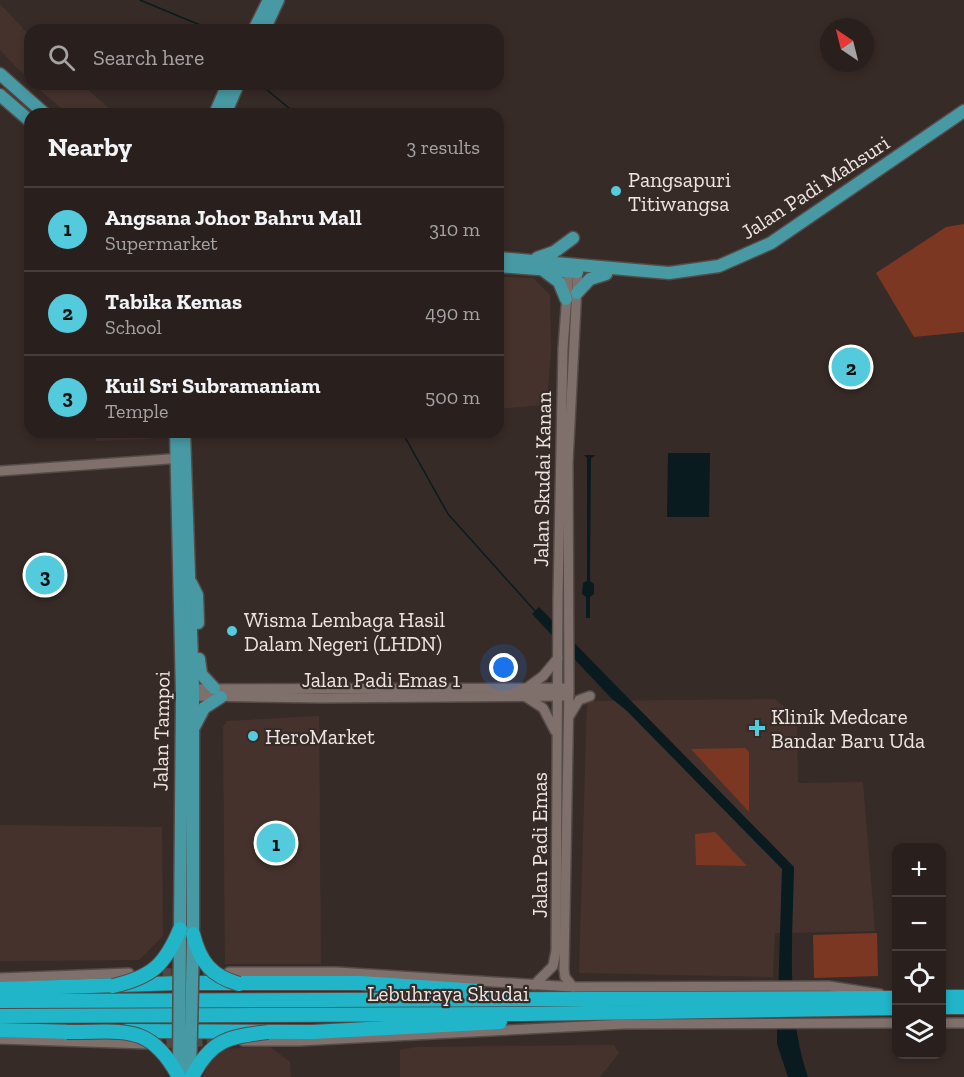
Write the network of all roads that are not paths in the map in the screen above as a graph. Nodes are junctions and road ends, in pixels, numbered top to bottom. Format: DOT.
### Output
graph roads {
  1 [pos="269,0"];
  2 [pos="278,0"];
  3 [pos="257,24"];
  4 [pos="267,24"];
  5 [pos="0,74"];
  6 [pos="229,90"];
  7 [pos="231,90"];
  8 [pos="22,94"];
  9 [pos="0,95"];
  10 [pos="12,107"];
  11 [pos="29,108"];
  12 [pos="38,108"];
  13 [pos="219,108"];
  14 [pos="226,108"];
  15 [pos="964,111"];
  16 [pos="24,112"];
  17 [pos="24,116"];
  18 [pos="964,120"];
  19 [pos="573,238"];
  20 [pos="504,258"];
  21 [pos="530,259"];
  22 [pos="504,267"];
  23 [pos="573,267"];
  24 [pos="543,270"];
  25 [pos="606,274"];
  26 [pos="571,296"];
  27 [pos="177,438"];
  28 [pos="183,438"];
  29 [pos="180,459"];
  30 [pos="0,471"];
  31 [pos="188,579"];
  32 [pos="560,652"];
  33 [pos="187,692"];
  34 [pos="564,692"];
  35 [pos="218,693"];
  36 [pos="525,693"];
  37 [pos="590,696"];
  38 [pos="568,720"];
  39 [pos="192,734"];
  40 [pos="558,739"];
  41 [pos="187,929"];
  42 [pos="230,972"];
  43 [pos="129,973"];
  44 [pos="0,978"];
  45 [pos="186,983"];
  46 [pos="239,984"];
  47 [pos="534,985"];
  48 [pos="113,986"];
  49 [pos="573,987"];
  50 [pos="0,988"];
  51 [pos="946,997"];
  52 [pos="964,997"];
  53 [pos="805,998"];
  54 [pos="539,999"];
  55 [pos="0,1000"];
  56 [pos="892,1000"];
  57 [pos="892,1001"];
  58 [pos="759,1005"];
  59 [pos="946,1007"];
  60 [pos="964,1007"];
  61 [pos="524,1014"];
  62 [pos="0,1016"];
  63 [pos="892,1023"];
  64 [pos="946,1023"];
  65 [pos="964,1023"];
  66 [pos="0,1030"];
  67 [pos="185,1030"];
  68 [pos="66,1032"];
  69 [pos="268,1032"];
  70 [pos="0,1040"];
  71 [pos="243,1041"];
  72 [pos="147,1044"];
  73 [pos="179,1077"];
  74 [pos="191,1077"];
  1 -- 3 [label="main road"];
  2 -- 4 [label="main road"];
  5 -- 8 [label="main road"];
  6 -- 13 [label="main road"];
  7 -- 14 [label="main road"];
  8 -- 11 [label="main road"];
  8 -- 12 [label="main road"];
  9 -- 10 [label="main road"];
  10 -- 16 [label="main road"];
  10 -- 17 [label="main road"];
  15 -- 23 [label="main road, Jalan Padi Mahsuri"];
  18 -- 25 [label="main road, Jalan Padi Mahsuri"];
  19 -- 21 [label="main road"];
  20 -- 21 [label="main road, Jalan Padi Mahsuri"];
  21 -- 23 [label="main road, Jalan Padi Mahsuri"];
  22 -- 24 [label="main road, Jalan Padi Mahsuri"];
  23 -- 24 [label="main road, Jalan Padi Mahsuri"];
  23 -- 25 [label="main road, Jalan Padi Mahsuri"];
  23 -- 26 [label="street, Jalan Skudai Kanan"];
  24 -- 26 [label="main road"];
  25 -- 26 [label="main road"];
  26 -- 32 [label="street, Jalan Skudai Kanan"];
  26 -- 34 [label="street, Jalan Skudai Kanan"];
  27 -- 29 [label="main road, Jalan Tampoi"];
  28 -- 29 [label="main road, Jalan Tampoi"];
  29 -- 30 [label="street"];
  29 -- 31 [label="main road, Jalan Tampoi"];
  29 -- 33 [label="main road, Jalan Tampoi"];
  31 -- 33 [label="main road, Jalan Tampoi"];
  31 -- 35 [label="main road"];
  32 -- 34 [label="street, Jalan Skudai Kanan"];
  32 -- 36 [label="street"];
  33 -- 35 [label="street, Jalan Padi Emas 1"];
  33 -- 39 [label="main road, Jalan Tampoi"];
  33 -- 41 [label="main road, Jalan Tampoi"];
  34 -- 36 [label="street, Jalan Padi Emas 1"];
  34 -- 38 [label="street, Jalan Padi Emas"];
  34 -- 40 [label="street, Jalan Padi Emas"];
  35 -- 36 [label="street, Jalan Padi Emas 1"];
  35 -- 39 [label="main road"];
  36 -- 40 [label="street"];
  37 -- 38 [label="street"];
  38 -- 49 [label="street, Jalan Padi Emas"];
  39 -- 41 [label="main road, Jalan Tampoi"];
  40 -- 47 [label="street, Jalan Padi Emas"];
  41 -- 45 [label="main road, Jalan Tampoi, bridge"];
  41 -- 46 [label="highway, bridge"];
  41 -- 48 [label="highway, bridge"];
  42 -- 47 [label="street"];
  43 -- 44 [label="street"];
  45 -- 46 [label="highway, bridge"];
  45 -- 48 [label="highway, bridge"];
  45 -- 67 [label="main road, Jalan Tampoi, bridge"];
  46 -- 54 [label="highway"];
  47 -- 49 [label="street"];
  48 -- 50 [label="highway"];
  49 -- 58 [label="street"];
  51 -- 52 [label="highway"];
  53 -- 56 [label="street"];
  53 -- 57 [label="highway, Lebuhraya Skudai"];
  53 -- 58 [label="highway, Lebuhraya Skudai"];
  53 -- 58 [label="street"];
  54 -- 55 [label="highway, Lebuhraya Skudai"];
  54 -- 58 [label="highway, Lebuhraya Skudai"];
  58 -- 61 [label="highway, Lebuhraya Skudai"];
  58 -- 63 [label="street"];
  58 -- 71 [label="street"];
  59 -- 60 [label="highway"];
  61 -- 62 [label="highway, Lebuhraya Skudai"];
  61 -- 69 [label="highway"];
  64 -- 65 [label="street"];
  66 -- 68 [label="highway"];
  67 -- 68 [label="highway, bridge"];
  67 -- 69 [label="highway, bridge"];
  67 -- 73 [label="main road, bridge"];
  67 -- 74 [label="main road, bridge"];
  68 -- 73 [label="highway, bridge"];
  69 -- 74 [label="highway, bridge"];
  70 -- 72 [label="street"];
}
